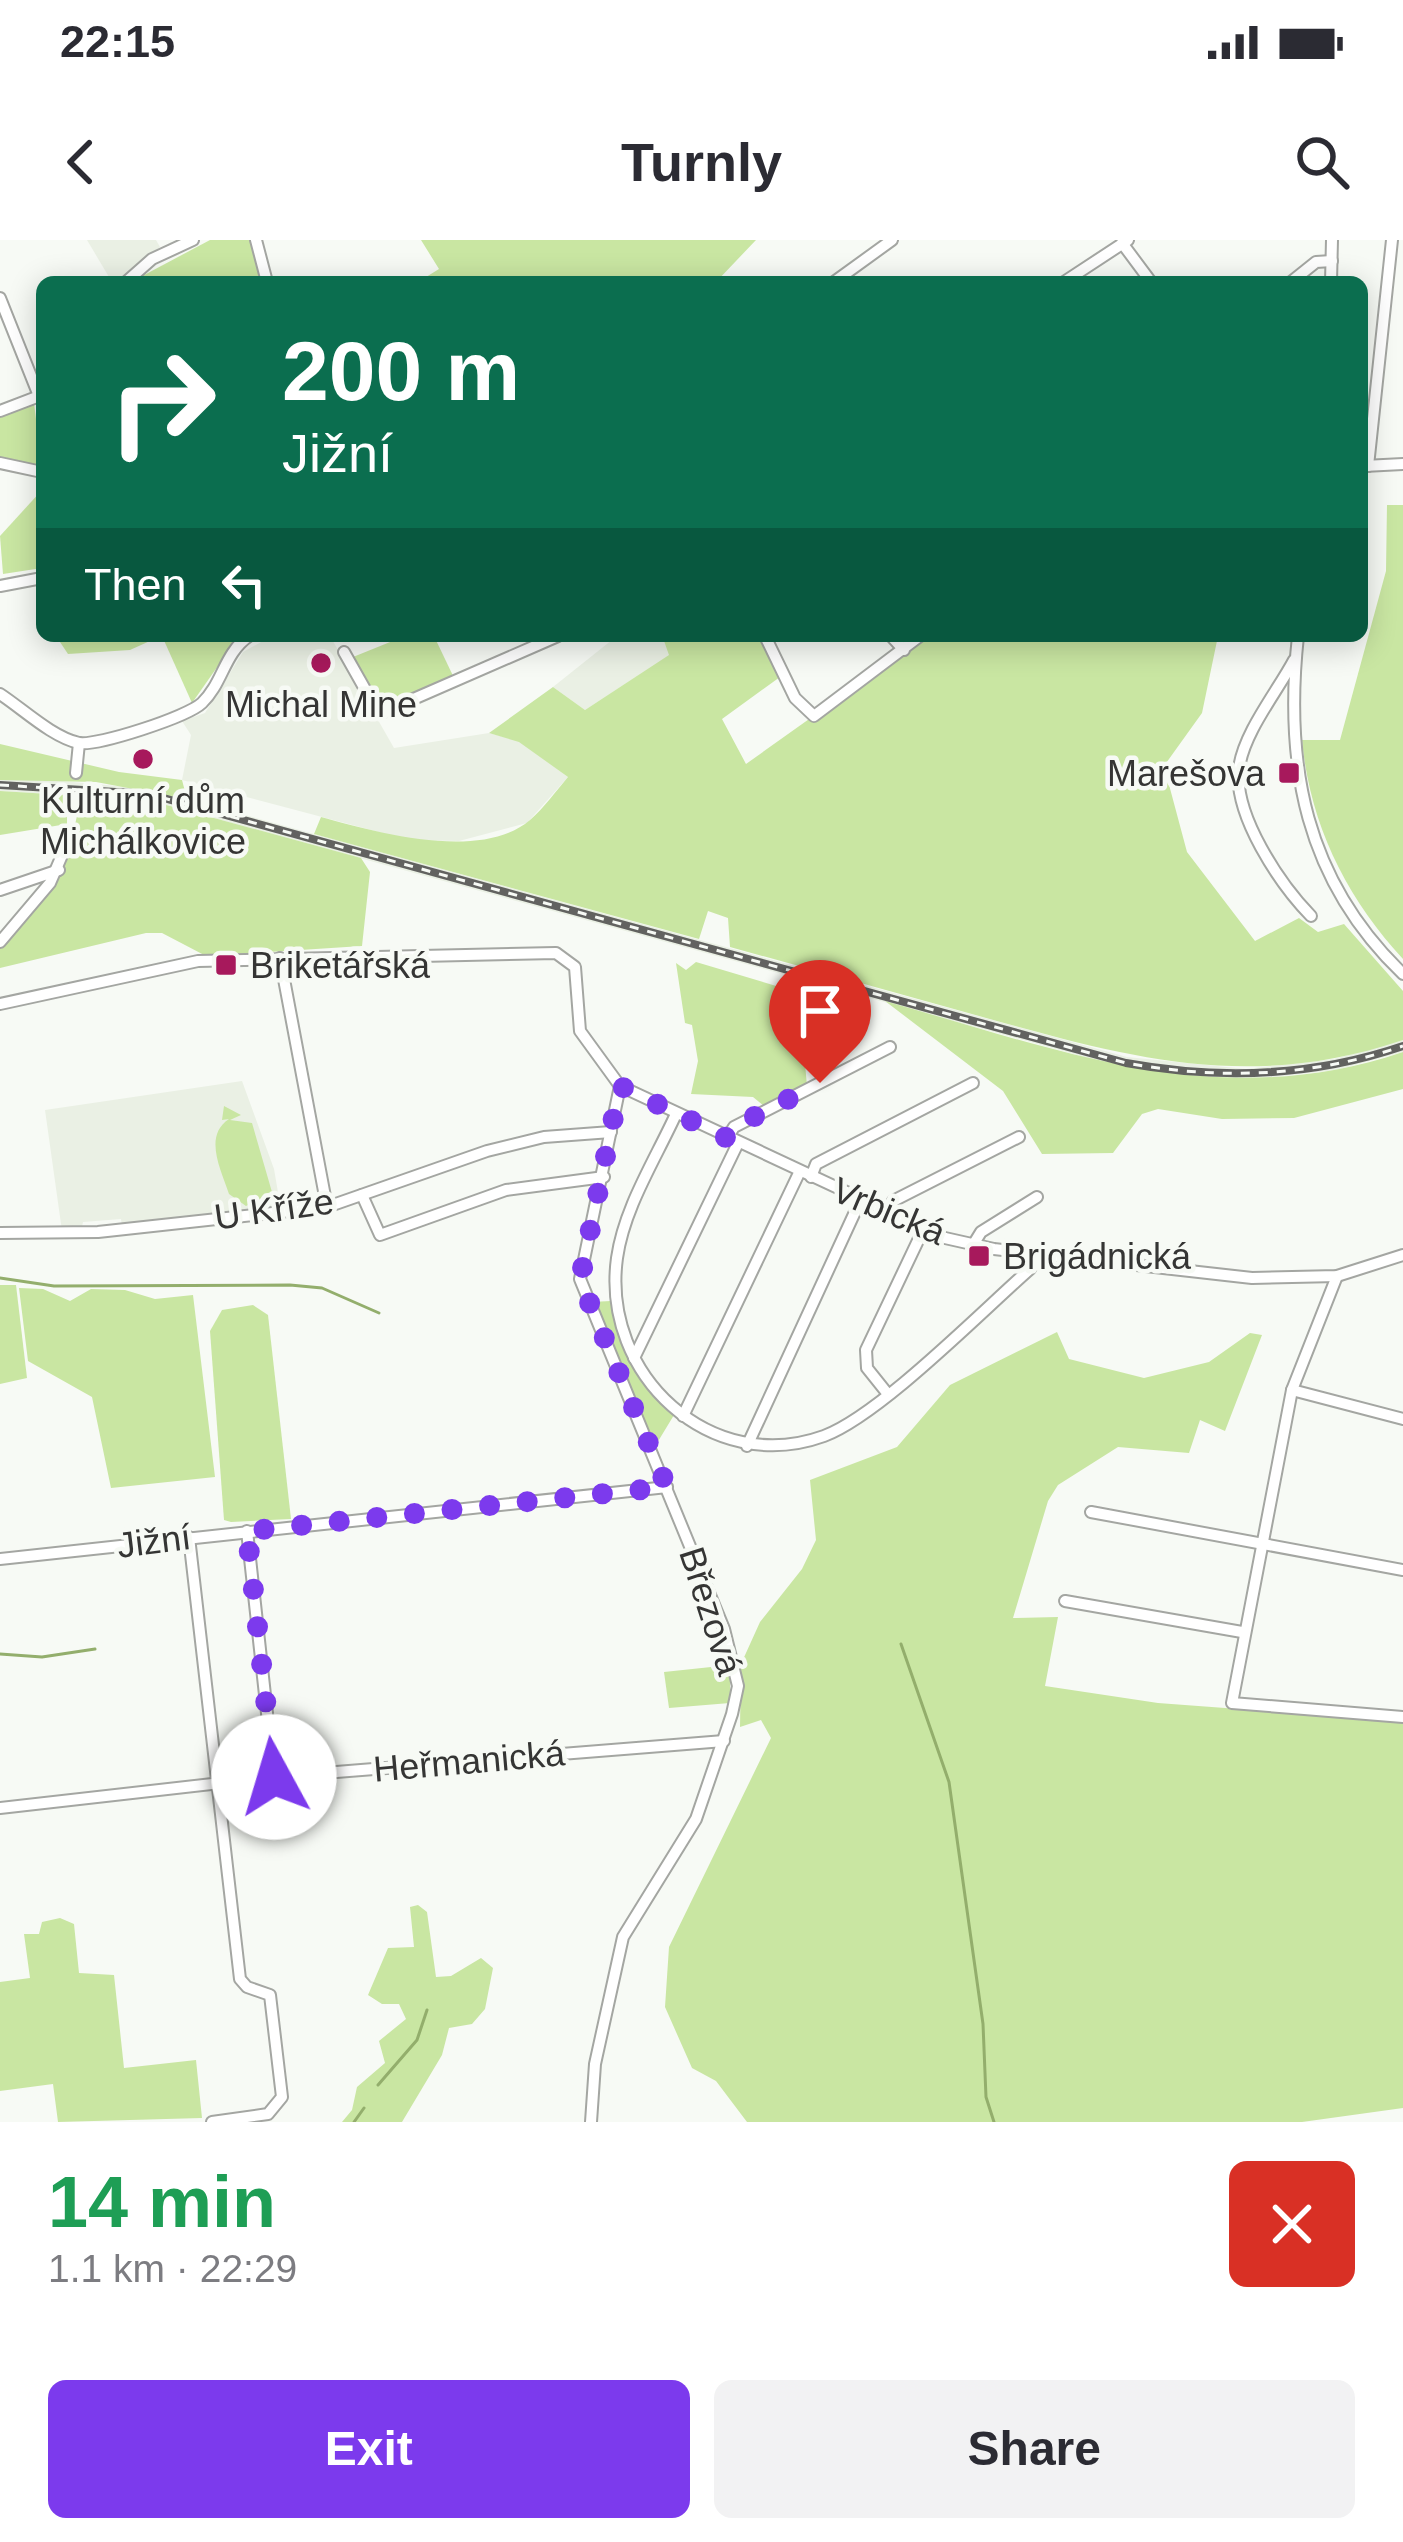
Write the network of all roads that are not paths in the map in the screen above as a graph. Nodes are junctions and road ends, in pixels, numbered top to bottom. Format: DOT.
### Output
graph roads {
  1 [pos="193,240"];
  2 [pos="256,240"];
  3 [pos="892,240"];
  4 [pos="1392,240"];
  5 [pos="1335,241"];
  6 [pos="1125,242"];
  7 [pos="1332,260"];
  8 [pos="1081,270"];
  9 [pos="133,276"];
  10 [pos="265,276"];
  11 [pos="842,276"];
  12 [pos="1072,276"];
  13 [pos="1086,276"];
  14 [pos="1147,276"];
  15 [pos="1298,276"];
  16 [pos="1331,276"];
  17 [pos="0,298"];
  18 [pos="36,383"];
  19 [pos="36,397"];
  20 [pos="0,411"];
  21 [pos="1368,441"];
  22 [pos="0,464"];
  23 [pos="1403,464"];
  24 [pos="1368,466"];
  25 [pos="36,471"];
  26 [pos="36,579"];
  27 [pos="0,586"];
  28 [pos="240,642"];
  29 [pos="544,642"];
  30 [pos="768,642"];
  31 [pos="897,642"];
  32 [pos="913,642"];
  33 [pos="1297,642"];
  34 [pos="904,650"];
  35 [pos="344,652"];
  36 [pos="1296,657"];
  37 [pos="0,694"];
  38 [pos="1269,706"];
  39 [pos="1293,710"];
  40 [pos="79,743"];
  41 [pos="76,773"];
  42 [pos="70,838"];
  43 [pos="59,870"];
  44 [pos="0,890"];
  45 [pos="1311,916"];
  46 [pos="0,942"];
  47 [pos="280,958"];
  48 [pos="1403,974"];
  49 [pos="0,1004"];
  50 [pos="890,1047"];
  51 [pos="973,1082"];
  52 [pos="620,1086"];
  53 [pos="676,1114"];
  54 [pos="610,1132"];
  55 [pos="1019,1137"];
  56 [pos="732,1140"];
  57 [pos="806,1174"];
  58 [pos="604,1177"];
  59 [pos="362,1195"];
  60 [pos="1037,1197"];
  61 [pos="861,1199"];
  62 [pos="326,1207"];
  63 [pos="887,1212"];
  64 [pos="924,1228"];
  65 [pos="0,1233"];
  66 [pos="973,1245"];
  67 [pos="1039,1255"];
  68 [pos="1403,1255"];
  69 [pos="1336,1276"];
  70 [pos="634,1358"];
  71 [pos="1292,1390"];
  72 [pos="886,1393"];
  73 [pos="682,1416"];
  74 [pos="1403,1419"];
  75 [pos="747,1446"];
  76 [pos="667,1487"];
  77 [pos="1090,1512"];
  78 [pos="247,1531"];
  79 [pos="189,1537"];
  80 [pos="1260,1545"];
  81 [pos="0,1559"];
  82 [pos="1403,1570"];
  83 [pos="1065,1601"];
  84 [pos="1242,1632"];
  85 [pos="1403,1718"];
  86 [pos="724,1741"];
  87 [pos="274,1777"];
  88 [pos="218,1784"];
  89 [pos="0,1808"];
  90 [pos="212,2122"];
  91 [pos="591,2122"];
  1 -- 9 [label="street"];
  2 -- 10 [label="street"];
  3 -- 11 [label="street"];
  4 -- 21 [label="street"];
  5 -- 7 [label="street"];
  6 -- 8 [label="street"];
  6 -- 14 [label="street"];
  7 -- 15 [label="street"];
  7 -- 16 [label="street"];
  8 -- 12 [label="street"];
  8 -- 13 [label="street"];
  17 -- 18 [label="street"];
  19 -- 20 [label="street"];
  22 -- 25 [label="street"];
  23 -- 24 [label="street"];
  26 -- 27 [label="street"];
  28 -- 40 [label="street"];
  29 -- 35 [label="street"];
  30 -- 34 [label="street"];
  31 -- 34 [label="street"];
  32 -- 34 [label="street"];
  33 -- 36 [label="street"];
  36 -- 38 [label="street"];
  36 -- 39 [label="street"];
  37 -- 40 [label="street"];
  38 -- 39 [label="street"];
  38 -- 45 [label="street"];
  39 -- 48 [label="street"];
  40 -- 41 [label="street"];
  42 -- 43 [label="street"];
  43 -- 44 [label="street"];
  43 -- 46 [label="street"];
  47 -- 49 [label="street"];
  47 -- 52 [label="street, Vrbická"];
  47 -- 62 [label="street"];
  50 -- 56 [label="street"];
  51 -- 57 [label="street"];
  52 -- 53 [label="street, Vrbická"];
  52 -- 54 [label="street, Březová"];
  53 -- 56 [label="street, Vrbická"];
  53 -- 70 [label="street"];
  54 -- 58 [label="street, Březová"];
  54 -- 59 [label="street, U Kříže"];
  55 -- 63 [label="street"];
  56 -- 57 [label="street, Vrbická"];
  56 -- 70 [label="street"];
  57 -- 61 [label="street, Vrbická"];
  57 -- 73 [label="street"];
  58 -- 59 [label="street"];
  58 -- 76 [label="street, Březová"];
  59 -- 62 [label="street, U Kříže"];
  60 -- 66 [label="street"];
  61 -- 63 [label="street, Vrbická"];
  61 -- 75 [label="street"];
  62 -- 65 [label="street, U Kříže"];
  63 -- 64 [label="street, Vrbická"];
  64 -- 66 [label="street, Vrbická"];
  64 -- 72 [label="street"];
  66 -- 67 [label="street, Vrbická"];
  67 -- 69 [label="street, Vrbická"];
  67 -- 72 [label="street"];
  68 -- 69 [label="street, Vrbická"];
  69 -- 71 [label="street"];
  70 -- 73 [label="street"];
  71 -- 74 [label="street"];
  71 -- 80 [label="street"];
  72 -- 75 [label="street"];
  73 -- 75 [label="street"];
  76 -- 78 [label="street, Jižní"];
  76 -- 86 [label="street, Březová"];
  77 -- 80 [label="street"];
  78 -- 79 [label="street, Jižní"];
  78 -- 87 [label="street"];
  79 -- 81 [label="street, Jižní"];
  79 -- 88 [label="street"];
  80 -- 82 [label="street"];
  80 -- 84 [label="street"];
  83 -- 84 [label="street"];
  84 -- 85 [label="street"];
  86 -- 87 [label="street, Heřmanická"];
  86 -- 91 [label="street, Březová"];
  87 -- 88 [label="street, Heřmanická"];
  88 -- 89 [label="street, Heřmanická"];
  88 -- 90 [label="street"];
}
